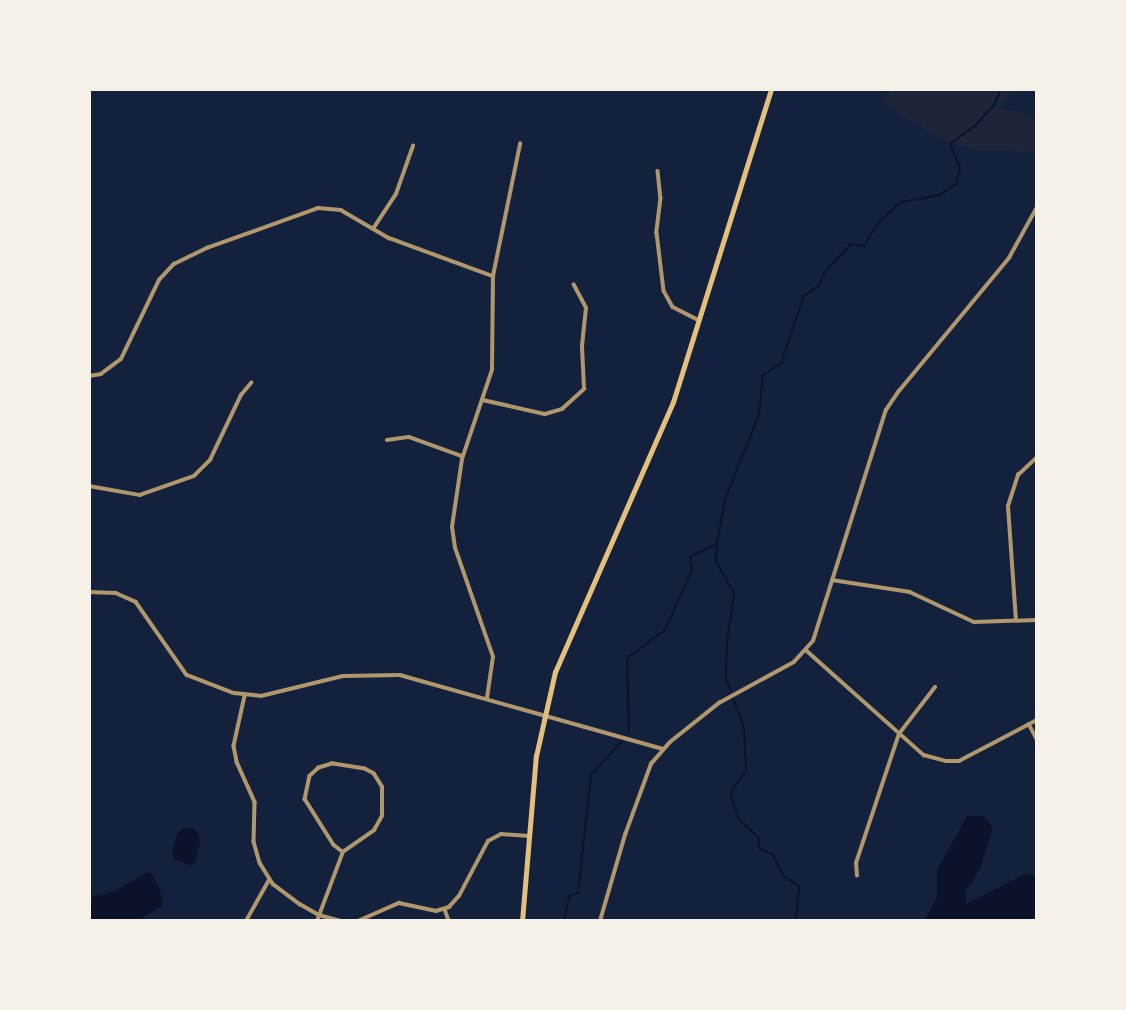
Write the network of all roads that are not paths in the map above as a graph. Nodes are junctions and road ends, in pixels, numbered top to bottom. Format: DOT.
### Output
graph roads {
  1 [pos="771,89"];
  2 [pos="520,144"];
  3 [pos="413,146"];
  4 [pos="658,171"];
  5 [pos="1037,207"];
  6 [pos="373,229"];
  7 [pos="493,276"];
  8 [pos="574,285"];
  9 [pos="700,321"];
  10 [pos="89,376"];
  11 [pos="251,383"];
  12 [pos="482,400"];
  13 [pos="387,440"];
  14 [pos="463,456"];
  15 [pos="1037,457"];
  16 [pos="89,486"];
  17 [pos="832,580"];
  18 [pos="89,592"];
  19 [pos="1037,620"];
  20 [pos="1016,621"];
  21 [pos="806,650"];
  22 [pos="935,687"];
  23 [pos="245,695"];
  24 [pos="488,698"];
  25 [pos="543,713"];
  26 [pos="1037,720"];
  27 [pos="1029,724"];
  28 [pos="899,734"];
  29 [pos="1037,739"];
  30 [pos="663,748"];
  31 [pos="528,836"];
  32 [pos="343,852"];
  33 [pos="857,877"];
  34 [pos="269,880"];
  35 [pos="445,909"];
  36 [pos="318,918"];
  37 [pos="247,921"];
  38 [pos="342,921"];
  39 [pos="358,921"];
  40 [pos="449,921"];
  41 [pos="522,921"];
  42 [pos="600,921"];
  1 -- 9 [label="main road"];
  2 -- 7 [label="street"];
  3 -- 6 [label="street"];
  4 -- 9 [label="street"];
  5 -- 17 [label="street"];
  6 -- 7 [label="street"];
  6 -- 10 [label="street"];
  7 -- 12 [label="street"];
  8 -- 12 [label="street"];
  9 -- 25 [label="main road"];
  11 -- 16 [label="street"];
  12 -- 14 [label="street"];
  13 -- 14 [label="street"];
  14 -- 24 [label="street"];
  15 -- 20 [label="street"];
  17 -- 20 [label="street"];
  17 -- 21 [label="street"];
  18 -- 23 [label="street"];
  19 -- 20 [label="street"];
  21 -- 28 [label="street"];
  21 -- 30 [label="street"];
  22 -- 28 [label="street"];
  23 -- 24 [label="street"];
  23 -- 34 [label="street"];
  24 -- 25 [label="street"];
  25 -- 30 [label="street"];
  25 -- 31 [label="main road"];
  26 -- 27 [label="street"];
  27 -- 28 [label="street"];
  27 -- 29 [label="street"];
  28 -- 33 [label="street"];
  30 -- 42 [label="street"];
  31 -- 35 [label="street"];
  31 -- 41 [label="main road"];
  32 -- 32 [label="street"];
  32 -- 36 [label="street"];
  34 -- 36 [label="street"];
  34 -- 37 [label="street"];
  35 -- 39 [label="street"];
  35 -- 40 [label="street"];
  36 -- 38 [label="street"];
}
